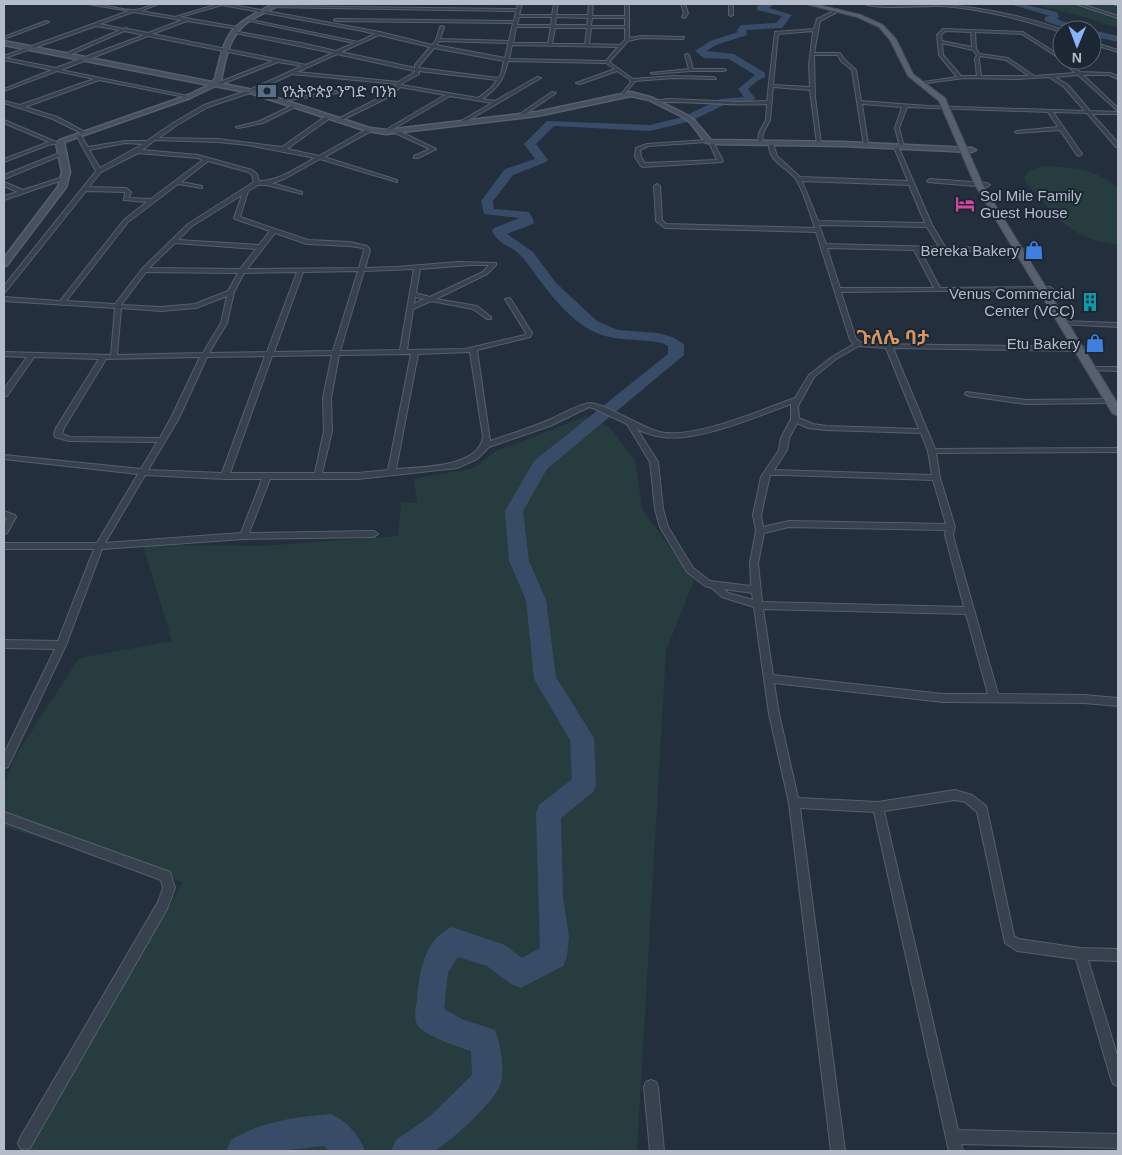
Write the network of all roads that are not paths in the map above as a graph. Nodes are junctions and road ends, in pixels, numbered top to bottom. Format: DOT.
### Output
graph roads {
  1 [pos="90,4"];
  2 [pos="156,4"];
  3 [pos="222,4"];
  4 [pos="277,4"];
  5 [pos="410,4"];
  6 [pos="520,4"];
  7 [pos="556,4"];
  8 [pos="591,4"];
  9 [pos="627,4"];
  10 [pos="683,4"];
  11 [pos="731,4"];
  12 [pos="809,4"];
  13 [pos="867,4"];
  14 [pos="1078,4"];
  15 [pos="235,5"];
  16 [pos="818,5"];
  17 [pos="316,8"];
  18 [pos="267,9"];
  19 [pos="370,9"];
  20 [pos="408,9"];
  21 [pos="519,10"];
  22 [pos="837,10"];
  23 [pos="136,11"];
  24 [pos="731,15"];
  25 [pos="518,16"];
  26 [pos="555,16"];
  27 [pos="1118,16"];
  28 [pos="590,17"];
  29 [pos="627,17"];
  30 [pos="684,17"];
  31 [pos="175,18"];
  32 [pos="307,19"];
  33 [pos="186,20"];
  34 [pos="247,20"];
  35 [pos="316,20"];
  36 [pos="364,20"];
  37 [pos="373,20"];
  38 [pos="47,22"];
  39 [pos="94,24"];
  40 [pos="516,24"];
  41 [pos="406,26"];
  42 [pos="553,26"];
  43 [pos="590,26"];
  44 [pos="442,27"];
  45 [pos="628,27"];
  46 [pos="1052,27"];
  47 [pos="126,29"];
  48 [pos="235,30"];
  49 [pos="363,30"];
  50 [pos="813,30"];
  51 [pos="973,32"];
  52 [pos="150,33"];
  53 [pos="380,34"];
  54 [pos="4,38"];
  55 [pos="402,38"];
  56 [pos="684,38"];
  57 [pos="438,40"];
  58 [pos="628,40"];
  59 [pos="941,42"];
  60 [pos="4,43"];
  61 [pos="359,43"];
  62 [pos="510,43"];
  63 [pos="550,45"];
  64 [pos="587,45"];
  65 [pos="432,46"];
  66 [pos="621,46"];
  67 [pos="1102,46"];
  68 [pos="28,48"];
  69 [pos="225,48"];
  70 [pos="974,49"];
  71 [pos="1118,51"];
  72 [pos="1052,52"];
  73 [pos="336,53"];
  74 [pos="813,54"];
  75 [pos="66,55"];
  76 [pos="687,55"];
  77 [pos="979,55"];
  78 [pos="4,58"];
  79 [pos="86,58"];
  80 [pos="278,60"];
  81 [pos="506,60"];
  82 [pos="607,62"];
  83 [pos="307,66"];
  84 [pos="56,70"];
  85 [pos="418,70"];
  86 [pos="616,70"];
  87 [pos="691,70"];
  88 [pos="724,70"];
  89 [pos="1074,70"];
  90 [pos="292,73"];
  91 [pos="1076,73"];
  92 [pos="1049,75"];
  93 [pos="979,76"];
  94 [pos="1032,76"];
  95 [pos="960,77"];
  96 [pos="100,78"];
  97 [pos="539,78"];
  98 [pos="714,78"];
  99 [pos="1118,78"];
  100 [pos="500,79"];
  101 [pos="632,79"];
  102 [pos="578,83"];
  103 [pos="922,83"];
  104 [pos="217,84"];
  105 [pos="399,84"];
  106 [pos="773,86"];
  107 [pos="812,89"];
  108 [pos="4,90"];
  109 [pos="251,91"];
  110 [pos="336,92"];
  111 [pos="554,93"];
  112 [pos="450,94"];
  113 [pos="623,95"];
  114 [pos="188,97"];
  115 [pos="281,100"];
  116 [pos="479,100"];
  117 [pos="655,101"];
  118 [pos="4,102"];
  119 [pos="494,102"];
  120 [pos="770,102"];
  121 [pos="859,102"];
  122 [pos="905,105"];
  123 [pos="295,106"];
  124 [pos="20,107"];
  125 [pos="950,107"];
  126 [pos="1050,111"];
  127 [pos="1118,112"];
  128 [pos="1089,113"];
  129 [pos="519,116"];
  130 [pos="328,117"];
  131 [pos="4,121"];
  132 [pos="338,121"];
  133 [pos="458,124"];
  134 [pos="238,127"];
  135 [pos="1062,128"];
  136 [pos="369,130"];
  137 [pos="386,132"];
  138 [pos="397,132"];
  139 [pos="1017,132"];
  140 [pos="80,134"];
  141 [pos="155,138"];
  142 [pos="709,141"];
  143 [pos="58,143"];
  144 [pos="149,143"];
  145 [pos="760,143"];
  146 [pos="771,143"];
  147 [pos="819,144"];
  148 [pos="866,146"];
  149 [pos="1118,146"];
  150 [pos="899,147"];
  151 [pos="86,149"];
  152 [pos="283,149"];
  153 [pos="968,150"];
  154 [pos="137,151"];
  155 [pos="64,153"];
  156 [pos="1079,154"];
  157 [pos="323,156"];
  158 [pos="416,157"];
  159 [pos="208,159"];
  160 [pos="4,161"];
  161 [pos="99,172"];
  162 [pos="4,177"];
  163 [pos="65,178"];
  164 [pos="799,179"];
  165 [pos="395,181"];
  166 [pos="930,181"];
  167 [pos="176,182"];
  168 [pos="257,183"];
  169 [pos="267,183"];
  170 [pos="911,183"];
  171 [pos="4,184"];
  172 [pos="983,185"];
  173 [pos="657,186"];
  174 [pos="200,187"];
  175 [pos="85,189"];
  176 [pos="21,191"];
  177 [pos="246,191"];
  178 [pos="300,193"];
  179 [pos="4,198"];
  180 [pos="153,201"];
  181 [pos="929,225"];
  182 [pos="816,226"];
  183 [pos="273,231"];
  184 [pos="172,241"];
  185 [pos="824,246"];
  186 [pos="258,247"];
  187 [pos="917,248"];
  188 [pos="943,248"];
  189 [pos="1022,250"];
  190 [pos="5,260"];
  191 [pos="417,267"];
  192 [pos="360,269"];
  193 [pos="144,270"];
  194 [pos="300,271"];
  195 [pos="241,272"];
  196 [pos="937,288"];
  197 [pos="1046,289"];
  198 [pos="4,290"];
  199 [pos="838,290"];
  200 [pos="230,292"];
  201 [pos="413,294"];
  202 [pos="4,299"];
  203 [pos="430,299"];
  204 [pos="508,299"];
  205 [pos="63,301"];
  206 [pos="118,304"];
  207 [pos="411,308"];
  208 [pos="489,318"];
  209 [pos="1067,323"];
  210 [pos="1118,324"];
  211 [pos="858,344"];
  212 [pos="889,347"];
  213 [pos="473,349"];
  214 [pos="1084,349"];
  215 [pos="403,352"];
  216 [pos="415,353"];
  217 [pos="4,354"];
  218 [pos="270,354"];
  219 [pos="336,354"];
  220 [pos="32,355"];
  221 [pos="204,355"];
  222 [pos="114,356"];
  223 [pos="104,357"];
  224 [pos="1097,370"];
  225 [pos="1118,370"];
  226 [pos="4,394"];
  227 [pos="969,394"];
  228 [pos="799,398"];
  229 [pos="1115,399"];
  230 [pos="1118,413"];
  231 [pos="796,419"];
  232 [pos="629,422"];
  233 [pos="923,430"];
  234 [pos="162,440"];
  235 [pos="486,445"];
  236 [pos="1118,450"];
  237 [pos="932,451"];
  238 [pos="4,457"];
  239 [pos="144,472"];
  240 [pos="391,473"];
  241 [pos="769,473"];
  242 [pos="225,476"];
  243 [pos="267,476"];
  244 [pos="318,476"];
  245 [pos="936,478"];
  246 [pos="4,514"];
  247 [pos="951,527"];
  248 [pos="4,531"];
  249 [pos="760,532"];
  250 [pos="374,534"];
  251 [pos="244,536"];
  252 [pos="4,546"];
  253 [pos="99,546"];
  254 [pos="716,587"];
  255 [pos="757,590"];
  256 [pos="759,605"];
  257 [pos="969,611"];
  258 [pos="4,644"];
  259 [pos="61,645"];
  260 [pos="768,678"];
  261 [pos="994,697"];
  262 [pos="1118,702"];
  263 [pos="4,764"];
  264 [pos="794,803"];
  265 [pos="878,807"];
  266 [pos="4,817"];
  267 [pos="1080,954"];
  268 [pos="1118,955"];
  269 [pos="1118,1079"];
  270 [pos="651,1087"];
  271 [pos="953,1137"];
  272 [pos="1118,1141"];
  273 [pos="25,1142"];
  274 [pos="657,1151"];
  275 [pos="838,1151"];
  276 [pos="956,1151"];
  1 -- 23 [label="street"];
  2 -- 23 [label="street"];
  3 -- 15 [label="street"];
  3 -- 31 [label="street"];
  4 -- 18 [label="street"];
  5 -- 20 [label="street"];
  6 -- 21 [label="street"];
  7 -- 26 [label="street"];
  8 -- 28 [label="street"];
  9 -- 29 [label="street"];
  10 -- 30 [label="street"];
  11 -- 24 [label="street"];
  12 -- 16 [label="main road"];
  13 -- 46 [label="street"];
  14 -- 27 [label="street"];
  15 -- 18 [label="street"];
  16 -- 22 [label="main road"];
  17 -- 18 [label="street"];
  17 -- 19 [label="street"];
  17 -- 32 [label="street"];
  18 -- 32 [label="street"];
  18 -- 34 [label="street"];
  19 -- 20 [label="street"];
  19 -- 36 [label="street"];
  20 -- 21 [label="street"];
  21 -- 25 [label="street"];
  22 -- 50 [label="street"];
  22 -- 103 [label="main road"];
  23 -- 31 [label="street"];
  23 -- 39 [label="street"];
  25 -- 26 [label="street"];
  25 -- 40 [label="street"];
  26 -- 28 [label="street"];
  26 -- 42 [label="street"];
  28 -- 29 [label="street"];
  28 -- 43 [label="street"];
  29 -- 45 [label="street"];
  31 -- 33 [label="street"];
  32 -- 35 [label="street"];
  33 -- 48 [label="street"];
  33 -- 52 [label="street"];
  34 -- 48 [label="street"];
  34 -- 61 [label="street"];
  35 -- 36 [label="street"];
  35 -- 49 [label="street"];
  36 -- 37 [label="street"];
  37 -- 41 [label="street"];
  37 -- 49 [label="street"];
  38 -- 54 [label="street"];
  39 -- 47 [label="street"];
  39 -- 68 [label="street"];
  40 -- 41 [label="street"];
  40 -- 42 [label="street"];
  40 -- 62 [label="street"];
  41 -- 55 [label="street"];
  42 -- 43 [label="street"];
  42 -- 63 [label="street"];
  43 -- 45 [label="street"];
  43 -- 64 [label="street"];
  44 -- 57 [label="street"];
  45 -- 58 [label="street"];
  47 -- 52 [label="street"];
  47 -- 75 [label="street"];
  48 -- 69 [label="street"];
  48 -- 73 [label="street"];
  49 -- 53 [label="street"];
  50 -- 74 [label="street"];
  50 -- 106 [label="street"];
  51 -- 59 [label="street"];
  51 -- 70 [label="street"];
  51 -- 72 [label="street"];
  52 -- 69 [label="street"];
  52 -- 79 [label="street"];
  53 -- 55 [label="street"];
  53 -- 61 [label="street"];
  55 -- 65 [label="street"];
  56 -- 58 [label="street"];
  57 -- 62 [label="street"];
  57 -- 65 [label="street"];
  58 -- 66 [label="street"];
  59 -- 70 [label="street"];
  59 -- 95 [label="street"];
  60 -- 68 [label="street"];
  61 -- 73 [label="street"];
  62 -- 63 [label="street"];
  62 -- 81 [label="street"];
  63 -- 64 [label="street"];
  64 -- 66 [label="street"];
  65 -- 81 [label="street"];
  65 -- 85 [label="street"];
  66 -- 82 [label="street"];
  67 -- 71 [label="street"];
  68 -- 75 [label="street"];
  68 -- 78 [label="street"];
  69 -- 80 [label="street"];
  69 -- 104 [label="street"];
  70 -- 77 [label="street"];
  73 -- 83 [label="street"];
  73 -- 85 [label="street"];
  74 -- 107 [label="street"];
  74 -- 121 [label="street"];
  75 -- 79 [label="street"];
  76 -- 87 [label="street"];
  77 -- 93 [label="street"];
  77 -- 94 [label="street"];
  78 -- 84 [label="street"];
  79 -- 84 [label="street"];
  79 -- 104 [label="street"];
  80 -- 83 [label="street"];
  80 -- 104 [label="street"];
  81 -- 82 [label="street"];
  81 -- 100 [label="street"];
  82 -- 86 [label="street"];
  83 -- 90 [label="street"];
  84 -- 96 [label="street"];
  84 -- 108 [label="street"];
  85 -- 100 [label="street"];
  85 -- 105 [label="street"];
  86 -- 101 [label="street"];
  86 -- 102 [label="street"];
  87 -- 88 [label="street"];
  87 -- 101 [label="street"];
  89 -- 91 [label="street"];
  90 -- 105 [label="street"];
  90 -- 109 [label="street"];
  91 -- 92 [label="street"];
  91 -- 99 [label="street"];
  91 -- 127 [label="street"];
  92 -- 94 [label="street"];
  92 -- 128 [label="street"];
  93 -- 94 [label="street"];
  93 -- 95 [label="street"];
  95 -- 103 [label="street"];
  96 -- 114 [label="street"];
  96 -- 124 [label="street"];
  97 -- 119 [label="street"];
  98 -- 101 [label="street"];
  100 -- 116 [label="street"];
  101 -- 113 [label="street"];
  103 -- 125 [label="main road"];
  104 -- 109 [label="street"];
  104 -- 114 [label="street"];
  105 -- 112 [label="street"];
  105 -- 132 [label="street"];
  106 -- 107 [label="street"];
  106 -- 120 [label="street"];
  107 -- 147 [label="street"];
  109 -- 115 [label="street"];
  109 -- 141 [label="street"];
  110 -- 115 [label="street"];
  111 -- 129 [label="street"];
  112 -- 116 [label="street"];
  112 -- 137 [label="street"];
  113 -- 117 [label="street"];
  113 -- 129 [label="street"];
  114 -- 140 [label="street"];
  115 -- 123 [label="street"];
  116 -- 119 [label="street"];
  117 -- 120 [label="street"];
  117 -- 142 [label="street"];
  118 -- 124 [label="street"];
  119 -- 133 [label="street"];
  120 -- 145 [label="street"];
  121 -- 122 [label="street"];
  121 -- 148 [label="street"];
  122 -- 125 [label="street"];
  122 -- 150 [label="street"];
  123 -- 130 [label="street"];
  123 -- 134 [label="street"];
  124 -- 140 [label="street"];
  125 -- 126 [label="street"];
  125 -- 153 [label="main road"];
  126 -- 128 [label="street"];
  126 -- 135 [label="street"];
  127 -- 128 [label="street"];
  128 -- 149 [label="street"];
  129 -- 133 [label="street"];
  130 -- 132 [label="street"];
  130 -- 152 [label="street"];
  131 -- 143 [label="street"];
  132 -- 136 [label="street"];
  133 -- 138 [label="street"];
  135 -- 139 [label="street"];
  135 -- 156 [label="street"];
  136 -- 137 [label="street"];
  136 -- 157 [label="street"];
  137 -- 138 [label="street"];
  138 -- 158 [label="street"];
  140 -- 143 [label="street"];
  140 -- 151 [label="street"];
  141 -- 144 [label="street"];
  141 -- 152 [label="street"];
  142 -- 142 [label="street"];
  142 -- 145 [label="street"];
  143 -- 155 [label="street"];
  143 -- 160 [label="street"];
  144 -- 151 [label="street"];
  144 -- 154 [label="street"];
  145 -- 146 [label="street"];
  146 -- 147 [label="street"];
  146 -- 164 [label="street"];
  147 -- 148 [label="street"];
  148 -- 150 [label="street"];
  150 -- 153 [label="street"];
  150 -- 170 [label="street"];
  151 -- 161 [label="street"];
  152 -- 157 [label="street"];
  153 -- 172 [label="main road"];
  154 -- 159 [label="street"];
  154 -- 161 [label="street"];
  155 -- 162 [label="street"];
  155 -- 163 [label="street"];
  157 -- 165 [label="street"];
  157 -- 169 [label="street"];
  159 -- 167 [label="street"];
  159 -- 168 [label="street"];
  161 -- 175 [label="street"];
  163 -- 176 [label="street"];
  163 -- 190 [label="street"];
  164 -- 170 [label="street"];
  164 -- 182 [label="street"];
  166 -- 172 [label="street"];
  167 -- 174 [label="street"];
  167 -- 180 [label="street"];
  168 -- 169 [label="street"];
  168 -- 177 [label="street"];
  169 -- 178 [label="street"];
  170 -- 181 [label="street"];
  171 -- 176 [label="street"];
  172 -- 189 [label="main road"];
  173 -- 182 [label="street"];
  175 -- 180 [label="street"];
  175 -- 198 [label="street"];
  176 -- 179 [label="street"];
  177 -- 183 [label="street"];
  177 -- 184 [label="street"];
  180 -- 205 [label="street"];
  181 -- 182 [label="street"];
  181 -- 188 [label="street"];
  182 -- 185 [label="street"];
  183 -- 186 [label="street"];
  183 -- 192 [label="street"];
  184 -- 186 [label="street"];
  184 -- 193 [label="street"];
  185 -- 187 [label="street"];
  185 -- 199 [label="street"];
  186 -- 195 [label="street"];
  187 -- 188 [label="street"];
  187 -- 196 [label="street"];
  188 -- 189 [label="street"];
  189 -- 197 [label="main road"];
  191 -- 192 [label="street"];
  191 -- 201 [label="street"];
  191 -- 203 [label="street"];
  192 -- 194 [label="street"];
  192 -- 219 [label="street"];
  193 -- 195 [label="street"];
  193 -- 206 [label="street"];
  194 -- 195 [label="street"];
  194 -- 218 [label="street"];
  195 -- 200 [label="street"];
  196 -- 197 [label="street"];
  196 -- 199 [label="street"];
  197 -- 209 [label="main road"];
  199 -- 211 [label="street"];
  200 -- 206 [label="street"];
  200 -- 221 [label="street"];
  201 -- 203 [label="street"];
  201 -- 207 [label="street"];
  202 -- 205 [label="street"];
  203 -- 207 [label="street"];
  203 -- 208 [label="street"];
  204 -- 213 [label="street"];
  205 -- 206 [label="street"];
  206 -- 222 [label="street"];
  207 -- 215 [label="street"];
  209 -- 210 [label="street"];
  209 -- 214 [label="main road"];
  211 -- 212 [label="street"];
  211 -- 228 [label="street"];
  212 -- 214 [label="street"];
  212 -- 233 [label="street"];
  213 -- 216 [label="street"];
  213 -- 235 [label="street"];
  214 -- 224 [label="main road"];
  215 -- 216 [label="street"];
  215 -- 219 [label="street"];
  216 -- 240 [label="street"];
  217 -- 220 [label="street"];
  218 -- 219 [label="street"];
  218 -- 221 [label="street"];
  218 -- 242 [label="street"];
  219 -- 244 [label="street"];
  220 -- 223 [label="street"];
  220 -- 226 [label="street"];
  221 -- 222 [label="street"];
  221 -- 234 [label="street"];
  222 -- 223 [label="street"];
  223 -- 234 [label="street"];
  224 -- 225 [label="street"];
  224 -- 229 [label="main road"];
  227 -- 229 [label="street"];
  228 -- 231 [label="street"];
  228 -- 232 [label="street"];
  229 -- 230 [label="main road"];
  231 -- 233 [label="street"];
  231 -- 241 [label="street"];
  232 -- 235 [label="street"];
  232 -- 254 [label="street"];
  233 -- 237 [label="street"];
  234 -- 239 [label="street"];
  235 -- 240 [label="street"];
  236 -- 237 [label="street"];
  237 -- 245 [label="street"];
  238 -- 239 [label="street"];
  239 -- 242 [label="street"];
  239 -- 253 [label="street"];
  240 -- 244 [label="street"];
  241 -- 245 [label="street"];
  241 -- 249 [label="street"];
  242 -- 243 [label="street"];
  243 -- 244 [label="street"];
  243 -- 251 [label="street"];
  245 -- 247 [label="street"];
  246 -- 248 [label="street"];
  247 -- 249 [label="street"];
  247 -- 257 [label="street"];
  249 -- 255 [label="street"];
  250 -- 251 [label="street"];
  251 -- 253 [label="street"];
  252 -- 253 [label="street"];
  253 -- 259 [label="street"];
  254 -- 255 [label="street"];
  254 -- 256 [label="street"];
  255 -- 256 [label="street"];
  256 -- 257 [label="street"];
  256 -- 260 [label="street"];
  257 -- 261 [label="street"];
  258 -- 259 [label="street"];
  259 -- 263 [label="street"];
  260 -- 261 [label="street"];
  260 -- 264 [label="street"];
  261 -- 262 [label="street"];
  264 -- 265 [label="street"];
  264 -- 275 [label="street"];
  265 -- 267 [label="street"];
  265 -- 271 [label="street"];
  266 -- 273 [label="street"];
  267 -- 268 [label="street"];
  267 -- 269 [label="street"];
  270 -- 274 [label="street"];
  271 -- 272 [label="street"];
  271 -- 276 [label="street"];
}
